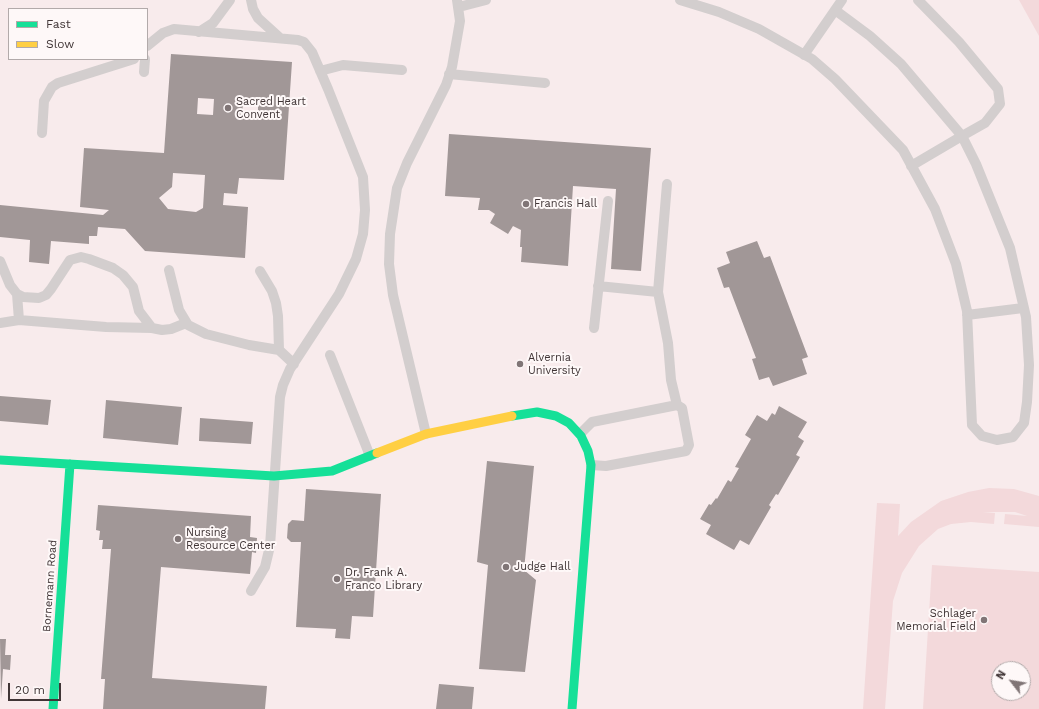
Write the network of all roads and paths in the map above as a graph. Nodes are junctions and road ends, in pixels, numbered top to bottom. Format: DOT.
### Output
graph roads {
  1 [pos="230,0"];
  2 [pos="251,0"];
  3 [pos="486,0"];
  4 [pos="680,0"];
  5 [pos="842,0"];
  6 [pos="918,0"];
  7 [pos="458,3"];
  8 [pos="835,10"];
  9 [pos="199,32"];
  10 [pos="280,38"];
  11 [pos="148,45"];
  12 [pos="804,55"];
  13 [pos="131,60"];
  14 [pos="145,60"];
  15 [pos="402,70"];
  16 [pos="320,71"];
  17 [pos="144,72"];
  18 [pos="449,74"];
  19 [pos="545,83"];
  20 [pos="42,133"];
  21 [pos="962,136"];
  22 [pos="911,166"];
  23 [pos="667,184"];
  24 [pos="608,201"];
  25 [pos="0,261"];
  26 [pos="169,270"];
  27 [pos="260,271"];
  28 [pos="598,286"];
  29 [pos="658,292"];
  30 [pos="17,294"];
  31 [pos="1024,308"];
  32 [pos="967,315"];
  33 [pos="19,320"];
  34 [pos="0,323"];
  35 [pos="186,323"];
  36 [pos="152,328"];
  37 [pos="594,328"];
  38 [pos="279,350"];
  39 [pos="330,355"];
  40 [pos="294,364"];
  41 [pos="677,405"];
  42 [pos="426,434"];
  43 [pos="580,434"];
  44 [pos="370,456"];
  45 [pos="0,460"];
  46 [pos="70,464"];
  47 [pos="591,465"];
  48 [pos="274,476"];
  49 [pos="251,591"];
  50 [pos="54,709"];
  51 [pos="572,709"];
  1 -- 9 [label="lane"];
  2 -- 10 [label="lane"];
  3 -- 7 [label="lane"];
  4 -- 12 [label="lane"];
  5 -- 8 [label="lane"];
  6 -- 21 [label="lane"];
  7 -- 18 [label="lane"];
  8 -- 12 [label="lane"];
  8 -- 21 [label="lane"];
  9 -- 10 [label="lane"];
  9 -- 11 [label="lane"];
  10 -- 16 [label="lane"];
  12 -- 22 [label="lane"];
  13 -- 20 [label="lane"];
  14 -- 17 [label="lane"];
  15 -- 16 [label="lane"];
  16 -- 40 [label="lane"];
  18 -- 19 [label="lane"];
  18 -- 42 [label="lane"];
  21 -- 22 [label="lane"];
  21 -- 31 [label="lane"];
  22 -- 32 [label="lane"];
  23 -- 29 [label="lane"];
  24 -- 28 [label="lane"];
  25 -- 30 [label="lane"];
  26 -- 35 [label="lane"];
  27 -- 38 [label="lane"];
  28 -- 29 [label="lane"];
  28 -- 37 [label="lane"];
  29 -- 41 [label="lane"];
  30 -- 33 [label="lane"];
  30 -- 36 [label="lane"];
  31 -- 32 [label="lane"];
  31 -- 32 [label="lane"];
  33 -- 34 [label="lane"];
  33 -- 36 [label="lane"];
  35 -- 36 [label="lane"];
  35 -- 38 [label="lane"];
  38 -- 40 [label="lane"];
  39 -- 44 [label="lane"];
  40 -- 48 [label="lane"];
  41 -- 43 [label="lane"];
  41 -- 47 [label="lane"];
  42 -- 43 [label="street"];
  42 -- 44 [label="street"];
  43 -- 47 [label="street"];
  44 -- 48 [label="street"];
  45 -- 46 [label="street"];
  46 -- 48 [label="street"];
  46 -- 50 [label="street, Bornemann Road"];
  47 -- 51 [label="street"];
  48 -- 49 [label="lane"];
}
